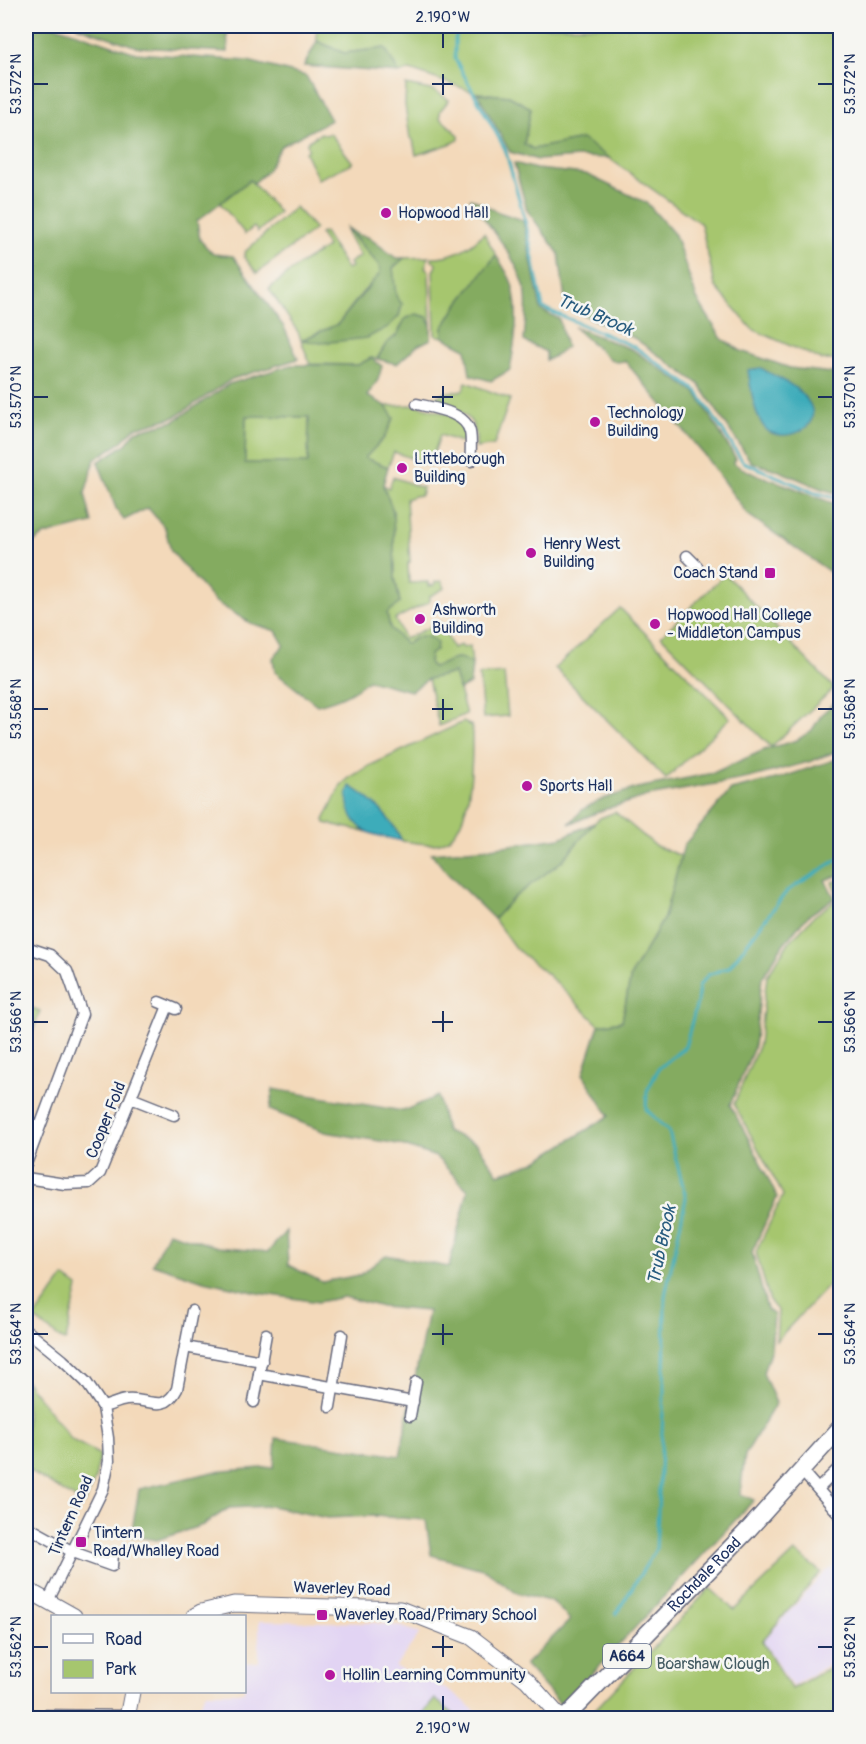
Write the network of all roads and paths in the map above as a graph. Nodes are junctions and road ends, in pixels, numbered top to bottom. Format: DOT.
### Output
graph roads {
  1 [pos="417,404"];
  2 [pos="471,461"];
  3 [pos="687,556"];
  4 [pos="697,566"];
  5 [pos="26,947"];
  6 [pos="168,1006"];
  7 [pos="131,1098"];
  8 [pos="174,1115"];
  9 [pos="26,1122"];
  10 [pos="38,1126"];
  11 [pos="26,1164"];
  12 [pos="26,1178"];
  13 [pos="192,1311"];
  14 [pos="26,1330"];
  15 [pos="266,1334"];
  16 [pos="342,1335"];
  17 [pos="185,1347"];
  18 [pos="262,1361"];
  19 [pos="259,1374"];
  20 [pos="416,1382"];
  21 [pos="333,1388"];
  22 [pos="254,1401"];
  23 [pos="413,1402"];
  24 [pos="103,1407"];
  25 [pos="330,1407"];
  26 [pos="410,1416"];
  27 [pos="840,1428"];
  28 [pos="840,1467"];
  29 [pos="801,1470"];
  30 [pos="818,1489"];
  31 [pos="840,1515"];
  32 [pos="26,1526"];
  33 [pos="73,1552"];
  34 [pos="113,1554"];
  35 [pos="26,1589"];
  36 [pos="48,1601"];
  37 [pos="71,1615"];
  38 [pos="197,1615"];
  39 [pos="132,1693"];
  40 [pos="26,1715"];
  41 [pos="127,1717"];
  42 [pos="563,1719"];
  1 -- 2 [label="street"];
  3 -- 4 [label="street"];
  5 -- 10 [label="street"];
  6 -- 7 [label="street, Cooper Fold"];
  7 -- 8 [label="street"];
  7 -- 12 [label="street, Cooper Fold"];
  9 -- 10 [label="street"];
  10 -- 11 [label="street"];
  13 -- 17 [label="street"];
  14 -- 24 [label="street, Tintern Road"];
  15 -- 18 [label="street"];
  16 -- 21 [label="street"];
  17 -- 18 [label="street"];
  17 -- 24 [label="street"];
  18 -- 19 [label="street"];
  19 -- 21 [label="street"];
  19 -- 22 [label="street"];
  20 -- 23 [label="street"];
  21 -- 23 [label="street"];
  21 -- 25 [label="street"];
  23 -- 26 [label="street"];
  24 -- 33 [label="street, Tintern Road"];
  27 -- 29 [label="main road, Rochdale Road / A664"];
  28 -- 30 [label="street"];
  29 -- 30 [label="street"];
  29 -- 42 [label="main road, Rochdale Road / A664"];
  30 -- 31 [label="street"];
  32 -- 33 [label="street"];
  33 -- 34 [label="street"];
  33 -- 36 [label="street, Tintern Road"];
  35 -- 36 [label="street"];
  36 -- 37 [label="street"];
  38 -- 42 [label="street, Waverley Road"];
  39 -- 41 [label="street"];
  40 -- 41 [label="street"];
}
